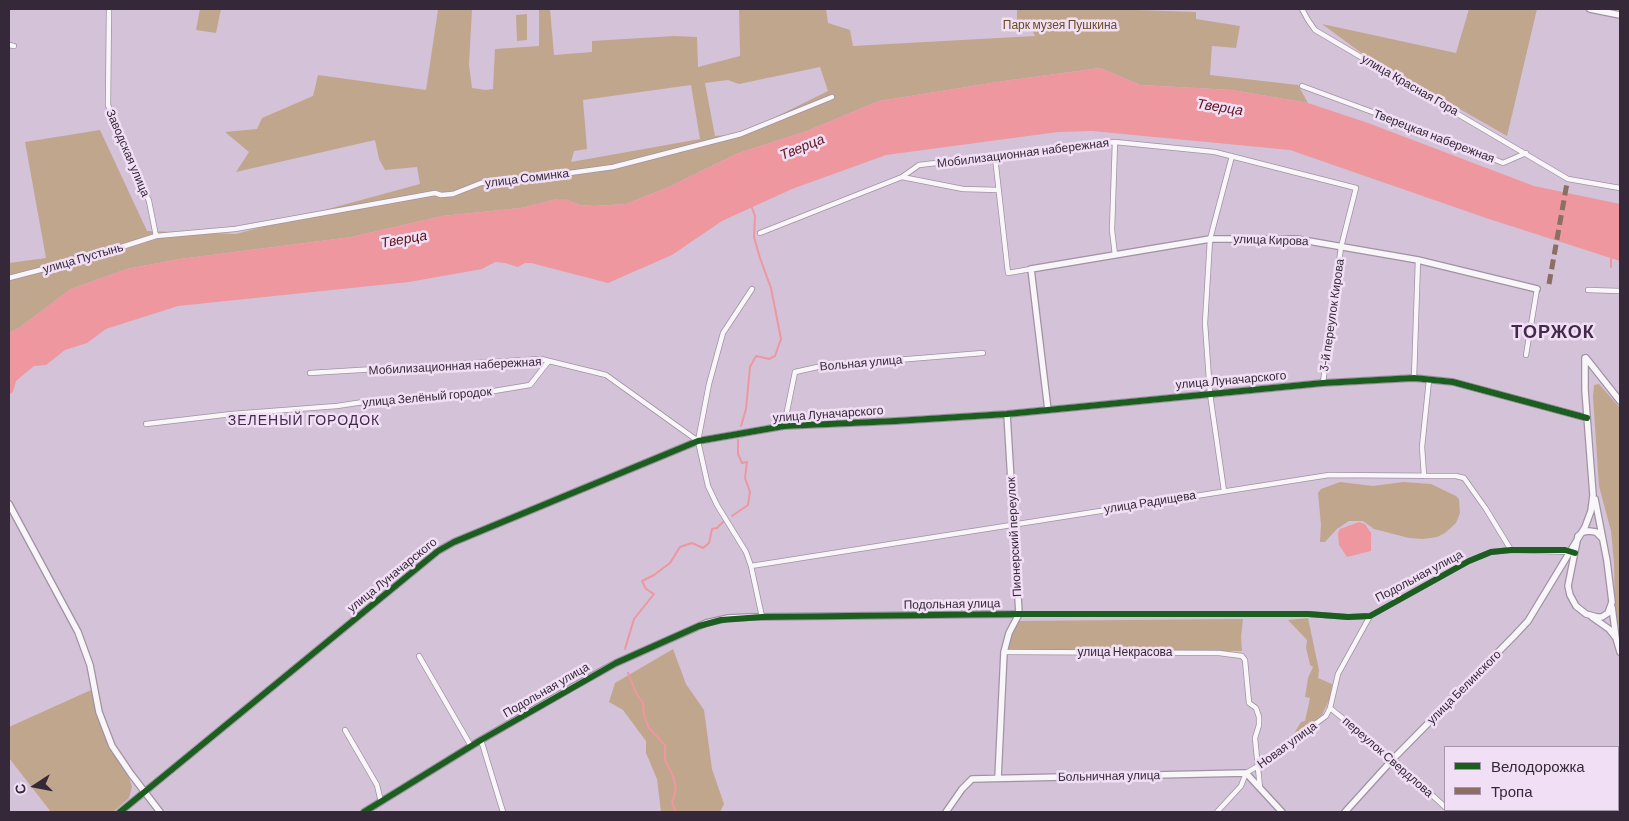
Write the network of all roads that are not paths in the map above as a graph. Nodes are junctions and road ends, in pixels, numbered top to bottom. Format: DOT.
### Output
graph roads {
  1 [pos="109,9"];
  2 [pos="1302,9"];
  3 [pos="1590,9"];
  4 [pos="1620,15"];
  5 [pos="1302,86"];
  6 [pos="832,96"];
  7 [pos="1115,142"];
  8 [pos="1526,154"];
  9 [pos="1232,156"];
  10 [pos="995,157"];
  11 [pos="902,177"];
  12 [pos="1356,188"];
  13 [pos="1620,188"];
  14 [pos="998,190"];
  15 [pos="760,233"];
  16 [pos="156,236"];
  17 [pos="1210,239"];
  18 [pos="1341,247"];
  19 [pos="1115,255"];
  20 [pos="1418,260"];
  21 [pos="1031,269"];
  22 [pos="9,278"];
  23 [pos="752,289"];
  24 [pos="1537,289"];
  25 [pos="1588,290"];
  26 [pos="1620,292"];
  27 [pos="983,353"];
  28 [pos="1526,355"];
  29 [pos="548,362"];
  30 [pos="310,374"];
  31 [pos="1414,378"];
  32 [pos="1429,380"];
  33 [pos="1323,382"];
  34 [pos="1210,394"];
  35 [pos="1620,401"];
  36 [pos="1048,410"];
  37 [pos="1007,414"];
  38 [pos="1587,418"];
  39 [pos="146,424"];
  40 [pos="784,426"];
  41 [pos="698,441"];
  42 [pos="1424,476"];
  43 [pos="1593,489"];
  44 [pos="1224,491"];
  45 [pos="9,504"];
  46 [pos="1014,524"];
  47 [pos="1578,536"];
  48 [pos="1602,538"];
  49 [pos="1511,550"];
  50 [pos="1572,552"];
  51 [pos="751,566"];
  52 [pos="1612,602"];
  53 [pos="1019,614"];
  54 [pos="1370,616"];
  55 [pos="1590,616"];
  56 [pos="762,617"];
  57 [pos="1616,638"];
  58 [pos="1004,652"];
  59 [pos="1620,652"];
  60 [pos="419,656"];
  61 [pos="1330,708"];
  62 [pos="345,730"];
  63 [pos="481,740"];
  64 [pos="471,746"];
  65 [pos="1393,759"];
  66 [pos="1258,766"];
  67 [pos="1246,773"];
  68 [pos="998,778"];
  69 [pos="1260,790"];
  70 [pos="145,793"];
  71 [pos="381,802"];
  72 [pos="1444,806"];
  73 [pos="120,812"];
  74 [pos="160,812"];
  75 [pos="364,812"];
  76 [pos="503,812"];
  77 [pos="946,812"];
  78 [pos="1217,812"];
  79 [pos="1282,812"];
  80 [pos="1345,812"];
  1 -- 16 [label="street, Заводская улица"];
  2 -- 8 [label="street, улица Красная Гора"];
  3 -- 4 [label="street"];
  5 -- 8 [label="street, Тверецкая набережная"];
  6 -- 16 [label="street, улица Соминка"];
  7 -- 9 [label="street, Мобилизационная набережная"];
  7 -- 10 [label="street, Мобилизационная набережная"];
  7 -- 19 [label="street"];
  8 -- 13 [label="street"];
  9 -- 12 [label="street, Мобилизационная набережная"];
  9 -- 17 [label="street"];
  10 -- 11 [label="street, Мобилизационная набережная"];
  10 -- 14 [label="street"];
  11 -- 14 [label="street"];
  11 -- 15 [label="street, Мобилизационная набережная"];
  12 -- 18 [label="street, 3-й переулок Кирова"];
  14 -- 21 [label="street"];
  16 -- 22 [label="street, улица Пустынь"];
  17 -- 18 [label="street, улица Кирова"];
  17 -- 19 [label="street, улица Кирова"];
  17 -- 34 [label="street"];
  18 -- 20 [label="street, улица Кирова"];
  18 -- 33 [label="street, 3-й переулок Кирова"];
  19 -- 21 [label="street, улица Кирова"];
  20 -- 24 [label="street, улица Кирова"];
  20 -- 31 [label="street"];
  21 -- 36 [label="street"];
  23 -- 41 [label="street"];
  24 -- 28 [label="street"];
  25 -- 26 [label="street"];
  27 -- 40 [label="street, Вольная улица"];
  29 -- 30 [label="street, Мобилизационная набережная"];
  29 -- 39 [label="street, улица Зелёный городок"];
  29 -- 41 [label="street, Мобилизационная набережная"];
  31 -- 32 [label="street, улица Луначарского"];
  31 -- 33 [label="street, улица Луначарского"];
  32 -- 38 [label="street, улица Луначарского"];
  32 -- 42 [label="street"];
  33 -- 34 [label="street, улица Луначарского"];
  34 -- 36 [label="street, улица Луначарского"];
  34 -- 44 [label="street"];
  35 -- 38 [label="street"];
  36 -- 37 [label="street, улица Луначарского"];
  37 -- 40 [label="street, улица Луначарского"];
  37 -- 46 [label="street, Пионерский переулок"];
  38 -- 43 [label="street"];
  40 -- 41 [label="street, улица Луначарского"];
  41 -- 51 [label="street"];
  41 -- 70 [label="street, улица Луначарского"];
  42 -- 44 [label="street, улица Радищева"];
  42 -- 49 [label="street, улица Радищева"];
  43 -- 47 [label="street, улица Белинского"];
  43 -- 48 [label="street"];
  44 -- 46 [label="street, улица Радищева"];
  45 -- 70 [label="street"];
  46 -- 51 [label="street, улица Радищева"];
  46 -- 53 [label="street, Пионерский переулок"];
  47 -- 48 [label="street"];
  47 -- 50 [label="street, улица Белинского"];
  48 -- 52 [label="street"];
  49 -- 50 [label="street, Подольная улица"];
  49 -- 54 [label="street, Подольная улица"];
  50 -- 55 [label="street"];
  50 -- 65 [label="street, улица Белинского"];
  51 -- 56 [label="street"];
  52 -- 55 [label="street"];
  52 -- 57 [label="street"];
  53 -- 54 [label="street, Подольная улица"];
  53 -- 56 [label="street, Подольная улица"];
  53 -- 58 [label="street, Пионерский переулок"];
  54 -- 61 [label="street"];
  55 -- 57 [label="street"];
  56 -- 63 [label="street, Подольная улица"];
  57 -- 59 [label="street"];
  58 -- 66 [label="street, улица Некрасова"];
  58 -- 68 [label="street, Пионерский переулок"];
  60 -- 64 [label="street"];
  61 -- 65 [label="street, переулок Свердлова"];
  61 -- 66 [label="street, Новая улица"];
  62 -- 71 [label="street"];
  63 -- 64 [label="street, Подольная улица"];
  63 -- 76 [label="street"];
  64 -- 71 [label="street, Подольная улица"];
  65 -- 72 [label="street, переулок Свердлова"];
  65 -- 80 [label="street, улица Белинского"];
  66 -- 67 [label="street, Новая улица"];
  66 -- 69 [label="street"];
  67 -- 68 [label="street, Больничная улица"];
  67 -- 69 [label="street"];
  67 -- 78 [label="street, Новая улица"];
  68 -- 77 [label="street, Больничная улица"];
  69 -- 79 [label="street"];
  70 -- 73 [label="street, улица Луначарского"];
  70 -- 74 [label="street"];
  71 -- 75 [label="street, Подольная улица"];
}
